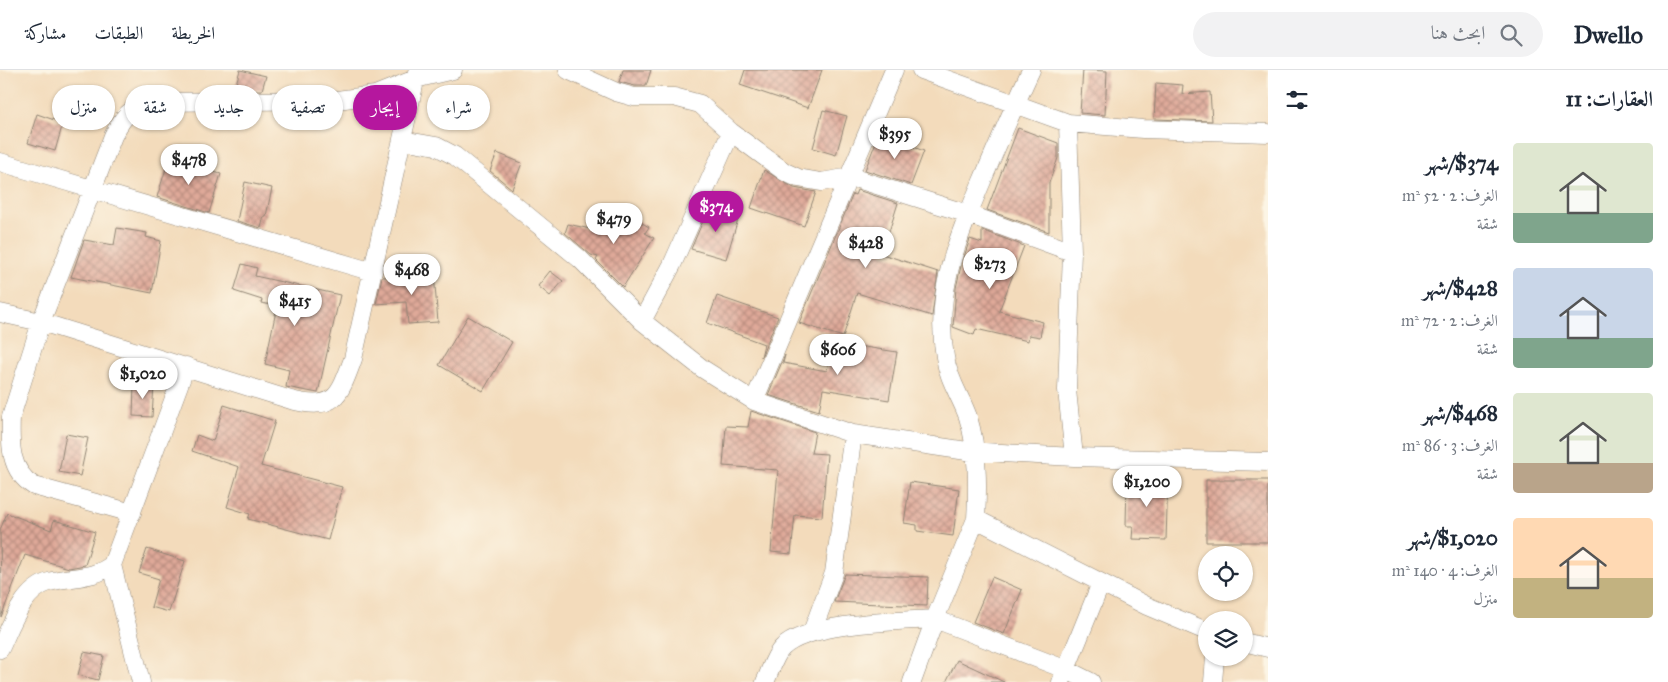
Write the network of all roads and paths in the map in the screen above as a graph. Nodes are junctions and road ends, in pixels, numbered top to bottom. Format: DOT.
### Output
graph roads {
  1 [pos="453,70"];
  2 [pos="568,70"];
  3 [pos="894,70"];
  4 [pos="921,70"];
  5 [pos="1031,70"];
  6 [pos="417,74"];
  7 [pos="1015,103"];
  8 [pos="1068,122"];
  9 [pos="731,132"];
  10 [pos="1268,132"];
  11 [pos="402,140"];
  12 [pos="0,162"];
  13 [pos="851,176"];
  14 [pos="93,190"];
  15 [pos="968,214"];
  16 [pos="1072,252"];
  17 [pos="373,272"];
  18 [pos="0,313"];
  19 [pos="642,321"];
  20 [pos="41,322"];
  21 [pos="186,366"];
  22 [pos="754,401"];
  23 [pos="853,434"];
  24 [pos="975,451"];
  25 [pos="1074,457"];
  26 [pos="1268,462"];
  27 [pos="132,513"];
  28 [pos="976,519"];
  29 [pos="112,565"];
  30 [pos="1101,583"];
  31 [pos="935,619"];
  32 [pos="1198,628"];
  33 [pos="812,632"];
  34 [pos="1253,644"];
  35 [pos="1268,648"];
  36 [pos="0,649"];
  37 [pos="1214,666"];
  38 [pos="1064,676"];
  39 [pos="141,682"];
  40 [pos="765,682"];
  41 [pos="912,682"];
  42 [pos="1091,682"];
  43 [pos="1213,682"];
  1 -- 6 [label="street"];
  2 -- 9 [label="street"];
  3 -- 13 [label="street"];
  4 -- 7 [label="street"];
  5 -- 7 [label="street"];
  6 -- 11 [label="street"];
  6 -- 14 [label="street"];
  7 -- 8 [label="street"];
  7 -- 15 [label="street"];
  8 -- 10 [label="street"];
  8 -- 16 [label="street"];
  9 -- 13 [label="street"];
  9 -- 19 [label="street"];
  11 -- 17 [label="street"];
  11 -- 19 [label="street"];
  12 -- 14 [label="street"];
  13 -- 15 [label="street"];
  13 -- 22 [label="street"];
  14 -- 17 [label="street"];
  14 -- 20 [label="street"];
  15 -- 16 [label="street"];
  15 -- 24 [label="street"];
  16 -- 25 [label="street"];
  17 -- 21 [label="street"];
  18 -- 20 [label="street"];
  19 -- 22 [label="street"];
  20 -- 21 [label="street"];
  20 -- 27 [label="street"];
  21 -- 27 [label="street"];
  22 -- 23 [label="street"];
  23 -- 24 [label="street"];
  23 -- 33 [label="street"];
  24 -- 25 [label="street"];
  24 -- 28 [label="street"];
  25 -- 26 [label="street"];
  27 -- 29 [label="street"];
  28 -- 30 [label="street"];
  28 -- 31 [label="street"];
  29 -- 36 [label="street"];
  29 -- 39 [label="street"];
  30 -- 32 [label="street"];
  30 -- 38 [label="street"];
  31 -- 33 [label="street"];
  31 -- 38 [label="street"];
  31 -- 41 [label="street"];
  33 -- 40 [label="street"];
  34 -- 35 [label="street"];
  37 -- 43 [label="street"];
  38 -- 42 [label="street"];
}
